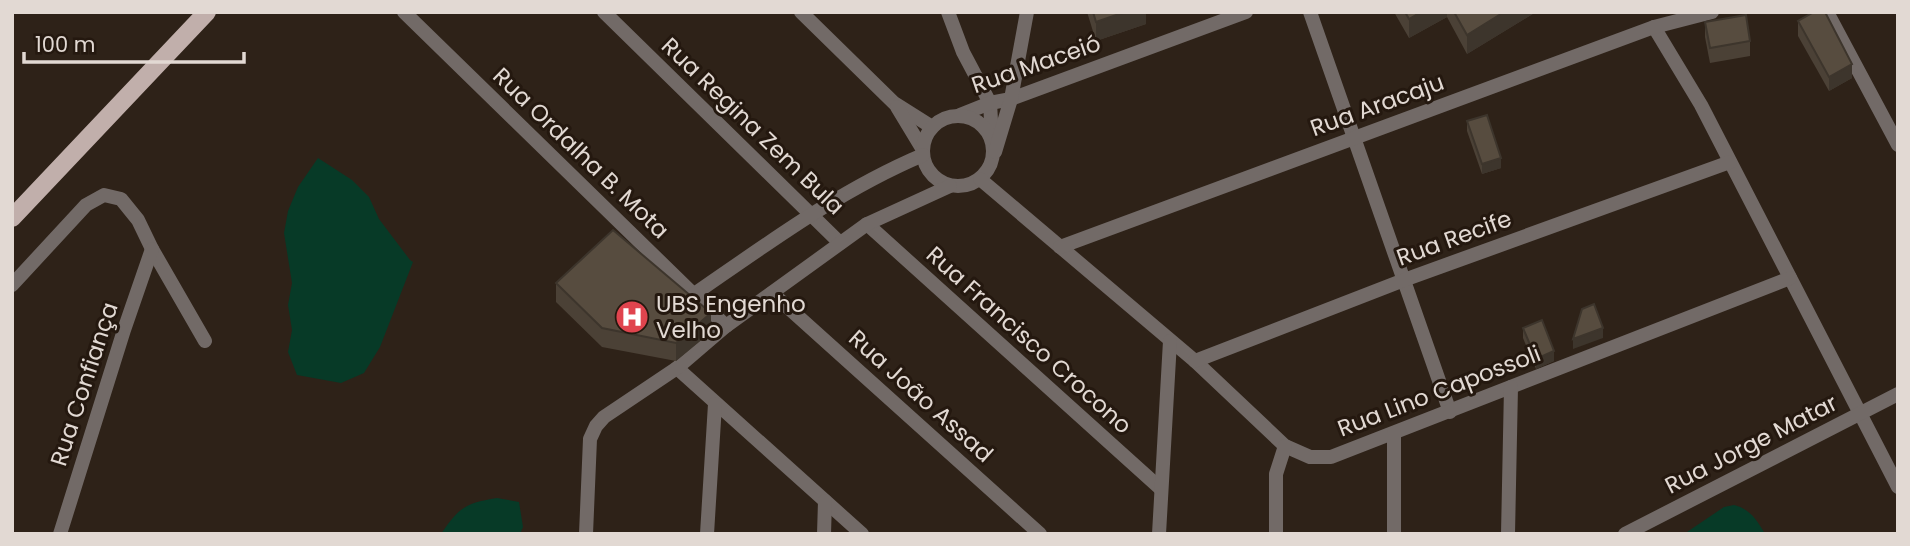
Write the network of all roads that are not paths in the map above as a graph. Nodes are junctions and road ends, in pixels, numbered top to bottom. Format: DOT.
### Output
graph roads {
  1 [pos="207,12"];
  2 [pos="404,12"];
  3 [pos="604,12"];
  4 [pos="801,12"];
  5 [pos="948,12"];
  6 [pos="1027,12"];
  7 [pos="1245,12"];
  8 [pos="1310,12"];
  9 [pos="1712,12"];
  10 [pos="1827,12"];
  11 [pos="1697,14"];
  12 [pos="1654,27"];
  13 [pos="1011,99"];
  14 [pos="894,103"];
  15 [pos="990,103"];
  16 [pos="960,115"];
  17 [pos="932,127"];
  18 [pos="1354,138"];
  19 [pos="1898,145"];
  20 [pos="993,149"];
  21 [pos="923,152"];
  22 [pos="1730,162"];
  23 [pos="980,179"];
  24 [pos="950,186"];
  25 [pos="14,214"];
  26 [pos="811,214"];
  27 [pos="867,224"];
  28 [pos="840,243"];
  29 [pos="1060,247"];
  30 [pos="152,249"];
  31 [pos="1790,278"];
  32 [pos="1404,280"];
  33 [pos="12,285"];
  34 [pos="772,293"];
  35 [pos="693,295"];
  36 [pos="726,326"];
  37 [pos="205,341"];
  38 [pos="1170,341"];
  39 [pos="1195,361"];
  40 [pos="677,368"];
  41 [pos="1511,387"];
  42 [pos="1898,394"];
  43 [pos="715,404"];
  44 [pos="1450,412"];
  45 [pos="1860,414"];
  46 [pos="1394,433"];
  47 [pos="1285,446"];
  48 [pos="1898,487"];
  49 [pos="1161,489"];
  50 [pos="825,500"];
  51 [pos="60,534"];
  52 [pos="586,534"];
  53 [pos="708,534"];
  54 [pos="824,534"];
  55 [pos="862,534"];
  56 [pos="1040,534"];
  57 [pos="1159,534"];
  58 [pos="1276,534"];
  59 [pos="1394,534"];
  60 [pos="1508,534"];
  61 [pos="1625,534"];
  1 -- 25 [label="main road"];
  2 -- 35 [label="street, Rua Ordalha B. Mota"];
  3 -- 26 [label="street, Rua Regina Zem Bula"];
  4 -- 14 [label="street"];
  5 -- 15 [label="street"];
  6 -- 13 [label="street"];
  7 -- 13 [label="street, Rua Maceió"];
  8 -- 18 [label="street"];
  9 -- 11 [label="street, Rua Aracaju"];
  10 -- 19 [label="street"];
  11 -- 12 [label="street, Rua Aracaju"];
  12 -- 18 [label="street, Rua Aracaju"];
  12 -- 22 [label="street"];
  13 -- 15 [label="street, Rua Maceió"];
  13 -- 20 [label="street"];
  14 -- 17 [label="street"];
  14 -- 21 [label="street"];
  15 -- 16 [label="street, Rua Maceió"];
  15 -- 20 [label="street"];
  16 -- 17 [label="street"];
  16 -- 20 [label="street"];
  17 -- 21 [label="street"];
  18 -- 29 [label="street, Rua Aracaju"];
  18 -- 32 [label="street"];
  20 -- 23 [label="street"];
  21 -- 24 [label="street"];
  21 -- 26 [label="street"];
  22 -- 31 [label="street"];
  22 -- 32 [label="street, Rua Recife"];
  23 -- 24 [label="street"];
  23 -- 29 [label="street, Rua Lino Capossoli"];
  24 -- 27 [label="street"];
  26 -- 28 [label="street, Rua Regina Zem Bula"];
  26 -- 35 [label="street"];
  27 -- 28 [label="street"];
  27 -- 49 [label="street, Rua Francisco Crocono"];
  28 -- 34 [label="street"];
  29 -- 38 [label="street, Rua Lino Capossoli"];
  30 -- 33 [label="street"];
  30 -- 37 [label="street"];
  30 -- 51 [label="street, Rua Confiança"];
  31 -- 41 [label="street, Rua Lino Capossoli"];
  31 -- 45 [label="street"];
  32 -- 39 [label="street, Rua Recife"];
  32 -- 44 [label="street"];
  34 -- 36 [label="street"];
  34 -- 56 [label="street, Rua João Assad"];
  35 -- 36 [label="street, Rua Ordalha B. Mota"];
  36 -- 40 [label="street"];
  38 -- 39 [label="street, Rua Lino Capossoli"];
  38 -- 49 [label="street"];
  39 -- 47 [label="street, Rua Lino Capossoli"];
  40 -- 43 [label="street"];
  40 -- 52 [label="street"];
  41 -- 44 [label="street, Rua Lino Capossoli"];
  41 -- 60 [label="street"];
  42 -- 45 [label="street, Rua Jorge Matar"];
  43 -- 50 [label="street"];
  43 -- 53 [label="street"];
  44 -- 46 [label="street, Rua Lino Capossoli"];
  45 -- 48 [label="street"];
  45 -- 61 [label="street, Rua Jorge Matar"];
  46 -- 47 [label="street, Rua Lino Capossoli"];
  46 -- 59 [label="street"];
  47 -- 58 [label="street"];
  49 -- 57 [label="street"];
  50 -- 54 [label="street"];
  50 -- 55 [label="street"];
}
